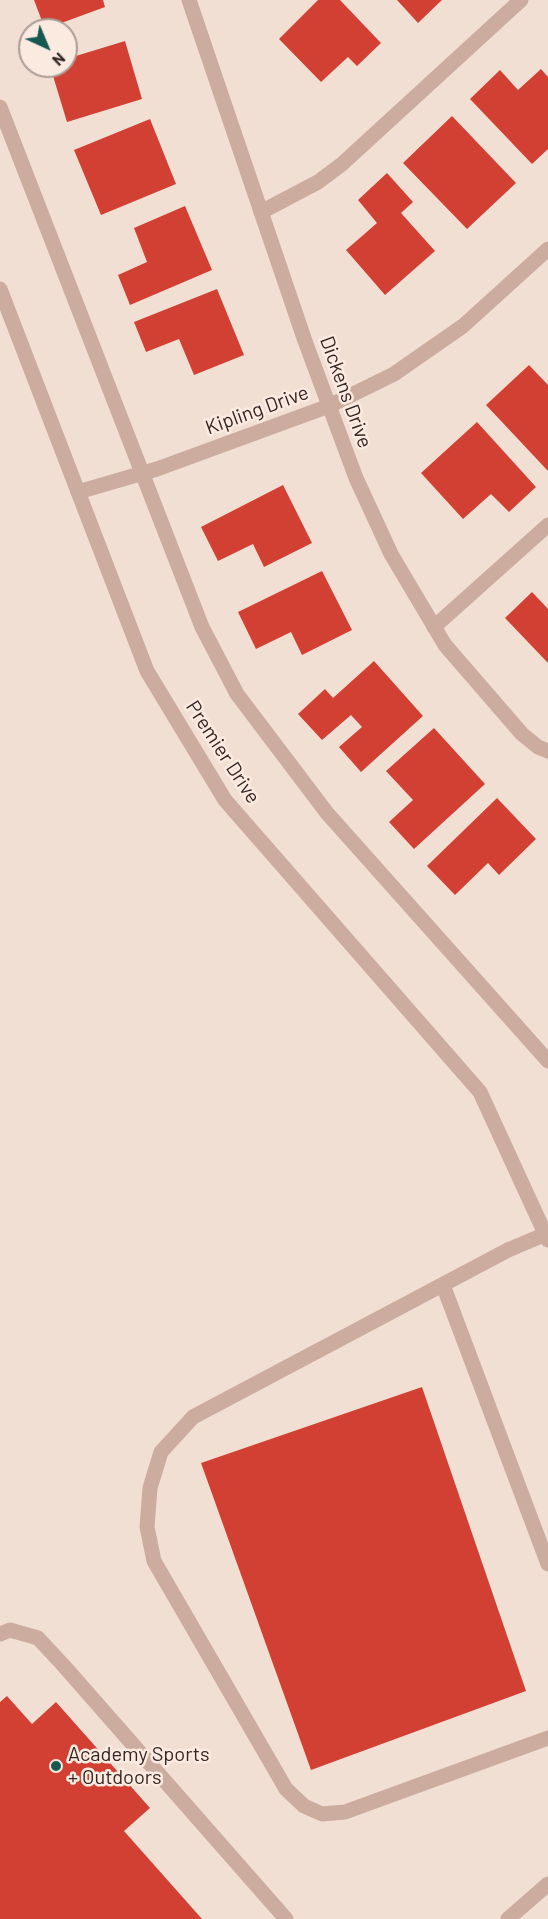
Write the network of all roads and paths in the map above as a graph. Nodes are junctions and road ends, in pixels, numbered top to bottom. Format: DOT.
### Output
graph roads {
  1 [pos="189,0"];
  2 [pos="521,0"];
  3 [pos="0,107"];
  4 [pos="261,212"];
  5 [pos="548,249"];
  6 [pos="0,289"];
  7 [pos="328,406"];
  8 [pos="143,473"];
  9 [pos="78,492"];
  10 [pos="548,525"];
  11 [pos="434,627"];
  12 [pos="548,751"];
  13 [pos="548,1061"];
  14 [pos="547,1237"];
  15 [pos="443,1285"];
  16 [pos="548,1564"];
  17 [pos="0,1634"];
  18 [pos="548,1738"];
  19 [pos="548,1884"];
  20 [pos="286,1919"];
  21 [pos="508,1919"];
  1 -- 4 [label="street, Dickens Drive"];
  2 -- 4 [label="street"];
  3 -- 8 [label="street"];
  4 -- 7 [label="street, Dickens Drive"];
  5 -- 7 [label="street, Kipling Drive"];
  6 -- 9 [label="street, Premier Drive"];
  7 -- 8 [label="street, Kipling Drive"];
  7 -- 11 [label="street, Dickens Drive"];
  8 -- 9 [label="street, Kipling Drive"];
  8 -- 13 [label="street"];
  9 -- 14 [label="street, Premier Drive"];
  10 -- 11 [label="street"];
  11 -- 12 [label="street, Dickens Drive"];
  14 -- 15 [label="street"];
  15 -- 16 [label="street"];
  15 -- 18 [label="street"];
  17 -- 20 [label="street"];
  19 -- 21 [label="street"];
}
